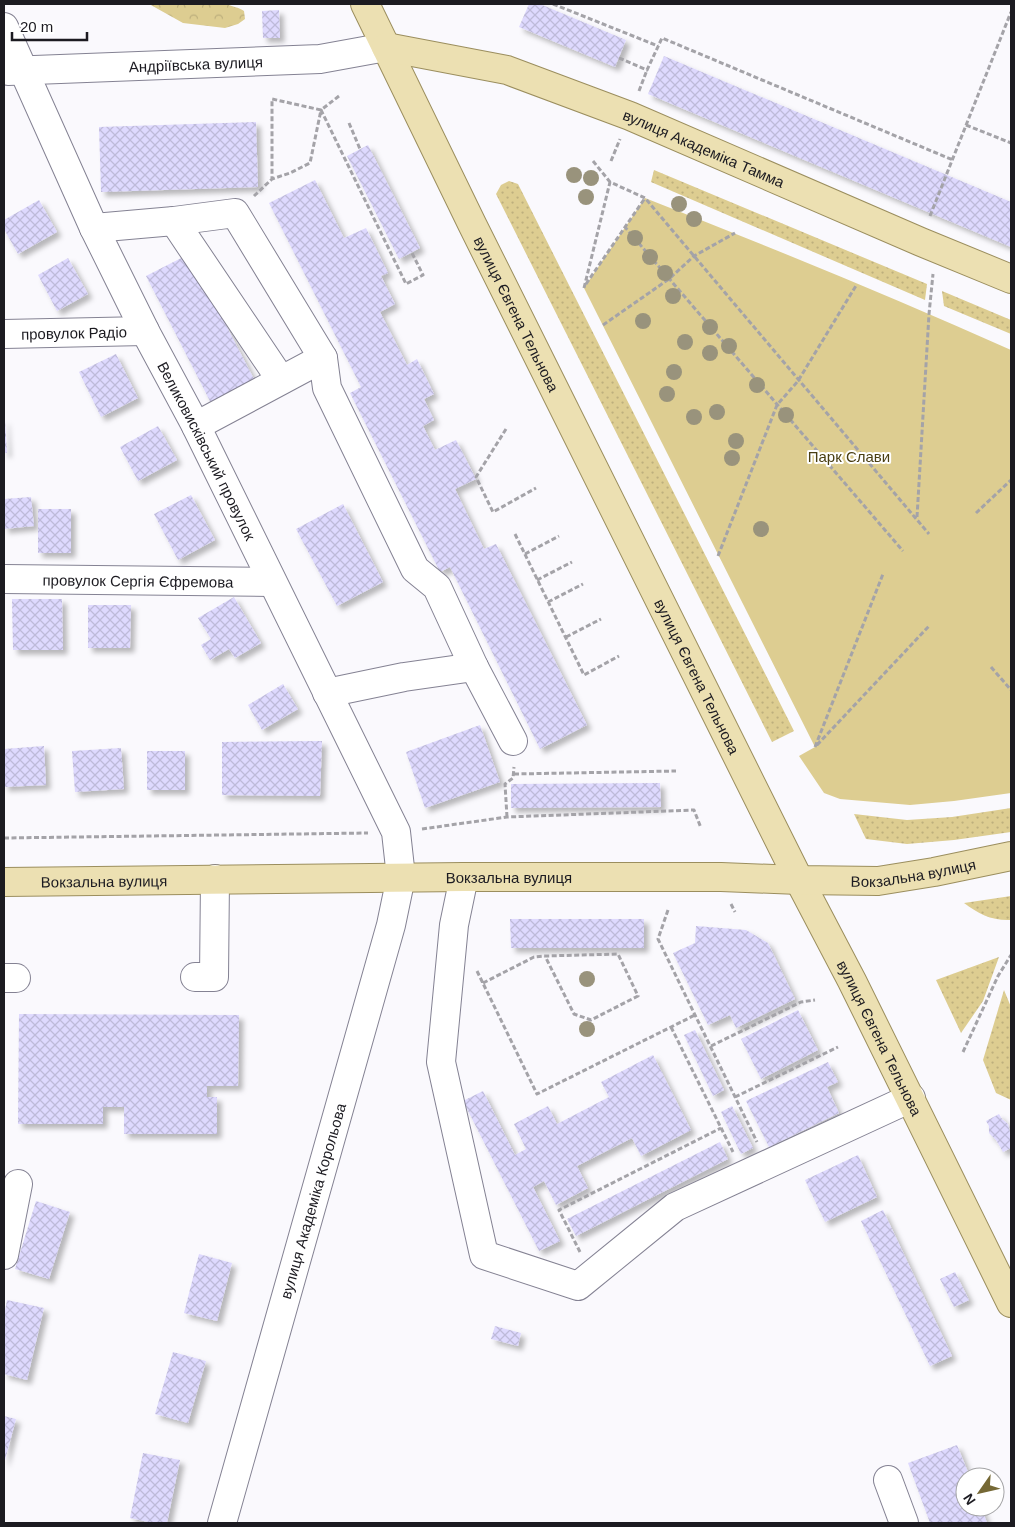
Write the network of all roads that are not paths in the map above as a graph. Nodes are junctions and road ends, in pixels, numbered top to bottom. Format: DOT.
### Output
graph roads {
  1 [pos="365,4"];
  2 [pos="4,27"];
  3 [pos="386,47"];
  4 [pos="14,71"];
  5 [pos="174,220"];
  6 [pos="94,228"];
  7 [pos="1011,279"];
  8 [pos="145,331"];
  9 [pos="4,334"];
  10 [pos="323,358"];
  11 [pos="281,380"];
  12 [pos="196,426"];
  13 [pos="4,579"];
  14 [pos="272,582"];
  15 [pos="474,667"];
  16 [pos="327,693"];
  17 [pos="513,741"];
  18 [pos="1011,856"];
  19 [pos="401,877"];
  20 [pos="464,877"];
  21 [pos="216,879"];
  22 [pos="799,880"];
  23 [pos="4,882"];
  24 [pos="195,977"];
  25 [pos="910,1098"];
  26 [pos="18,1184"];
  27 [pos="4,1255"];
  28 [pos="1011,1303"];
  29 [pos="888,1480"];
  30 [pos="222,1523"];
  31 [pos="904,1523"];
  1 -- 3 [label="main road, вулиця Євгена Тельнова"];
  2 -- 4 [label="street, Великовисківський провулок"];
  3 -- 4 [label="street, Андріївська вулиця"];
  3 -- 7 [label="main road, вулиця Академіка Тамма"];
  3 -- 22 [label="main road, вулиця Євгена Тельнова"];
  4 -- 6 [label="street, Великовисківський провулок"];
  5 -- 6 [label="street"];
  5 -- 10 [label="street"];
  5 -- 11 [label="street"];
  6 -- 8 [label="street, Великовисківський провулок"];
  8 -- 9 [label="street, провулок Радіо"];
  8 -- 12 [label="street, Великовисківський провулок"];
  10 -- 11 [label="street"];
  10 -- 15 [label="street"];
  11 -- 12 [label="street"];
  12 -- 14 [label="street, Великовисківський провулок"];
  13 -- 14 [label="street, провулок Сергія Єфремова"];
  14 -- 16 [label="street, Великовисківський провулок"];
  15 -- 16 [label="street"];
  15 -- 17 [label="street"];
  16 -- 19 [label="street, Великовисківський провулок"];
  18 -- 22 [label="main road, Вокзальна вулиця"];
  19 -- 20 [label="main road, Вокзальна вулиця"];
  19 -- 21 [label="main road, Вокзальна вулиця"];
  19 -- 30 [label="street, вулиця Академіка Корольова"];
  20 -- 22 [label="main road, Вокзальна вулиця"];
  20 -- 25 [label="street"];
  21 -- 23 [label="main road, Вокзальна вулиця"];
  21 -- 24 [label="street"];
  22 -- 25 [label="main road, вулиця Євгена Тельнова"];
  25 -- 28 [label="main road, вулиця Євгена Тельнова"];
  26 -- 27 [label="street"];
  29 -- 31 [label="street"];
}
